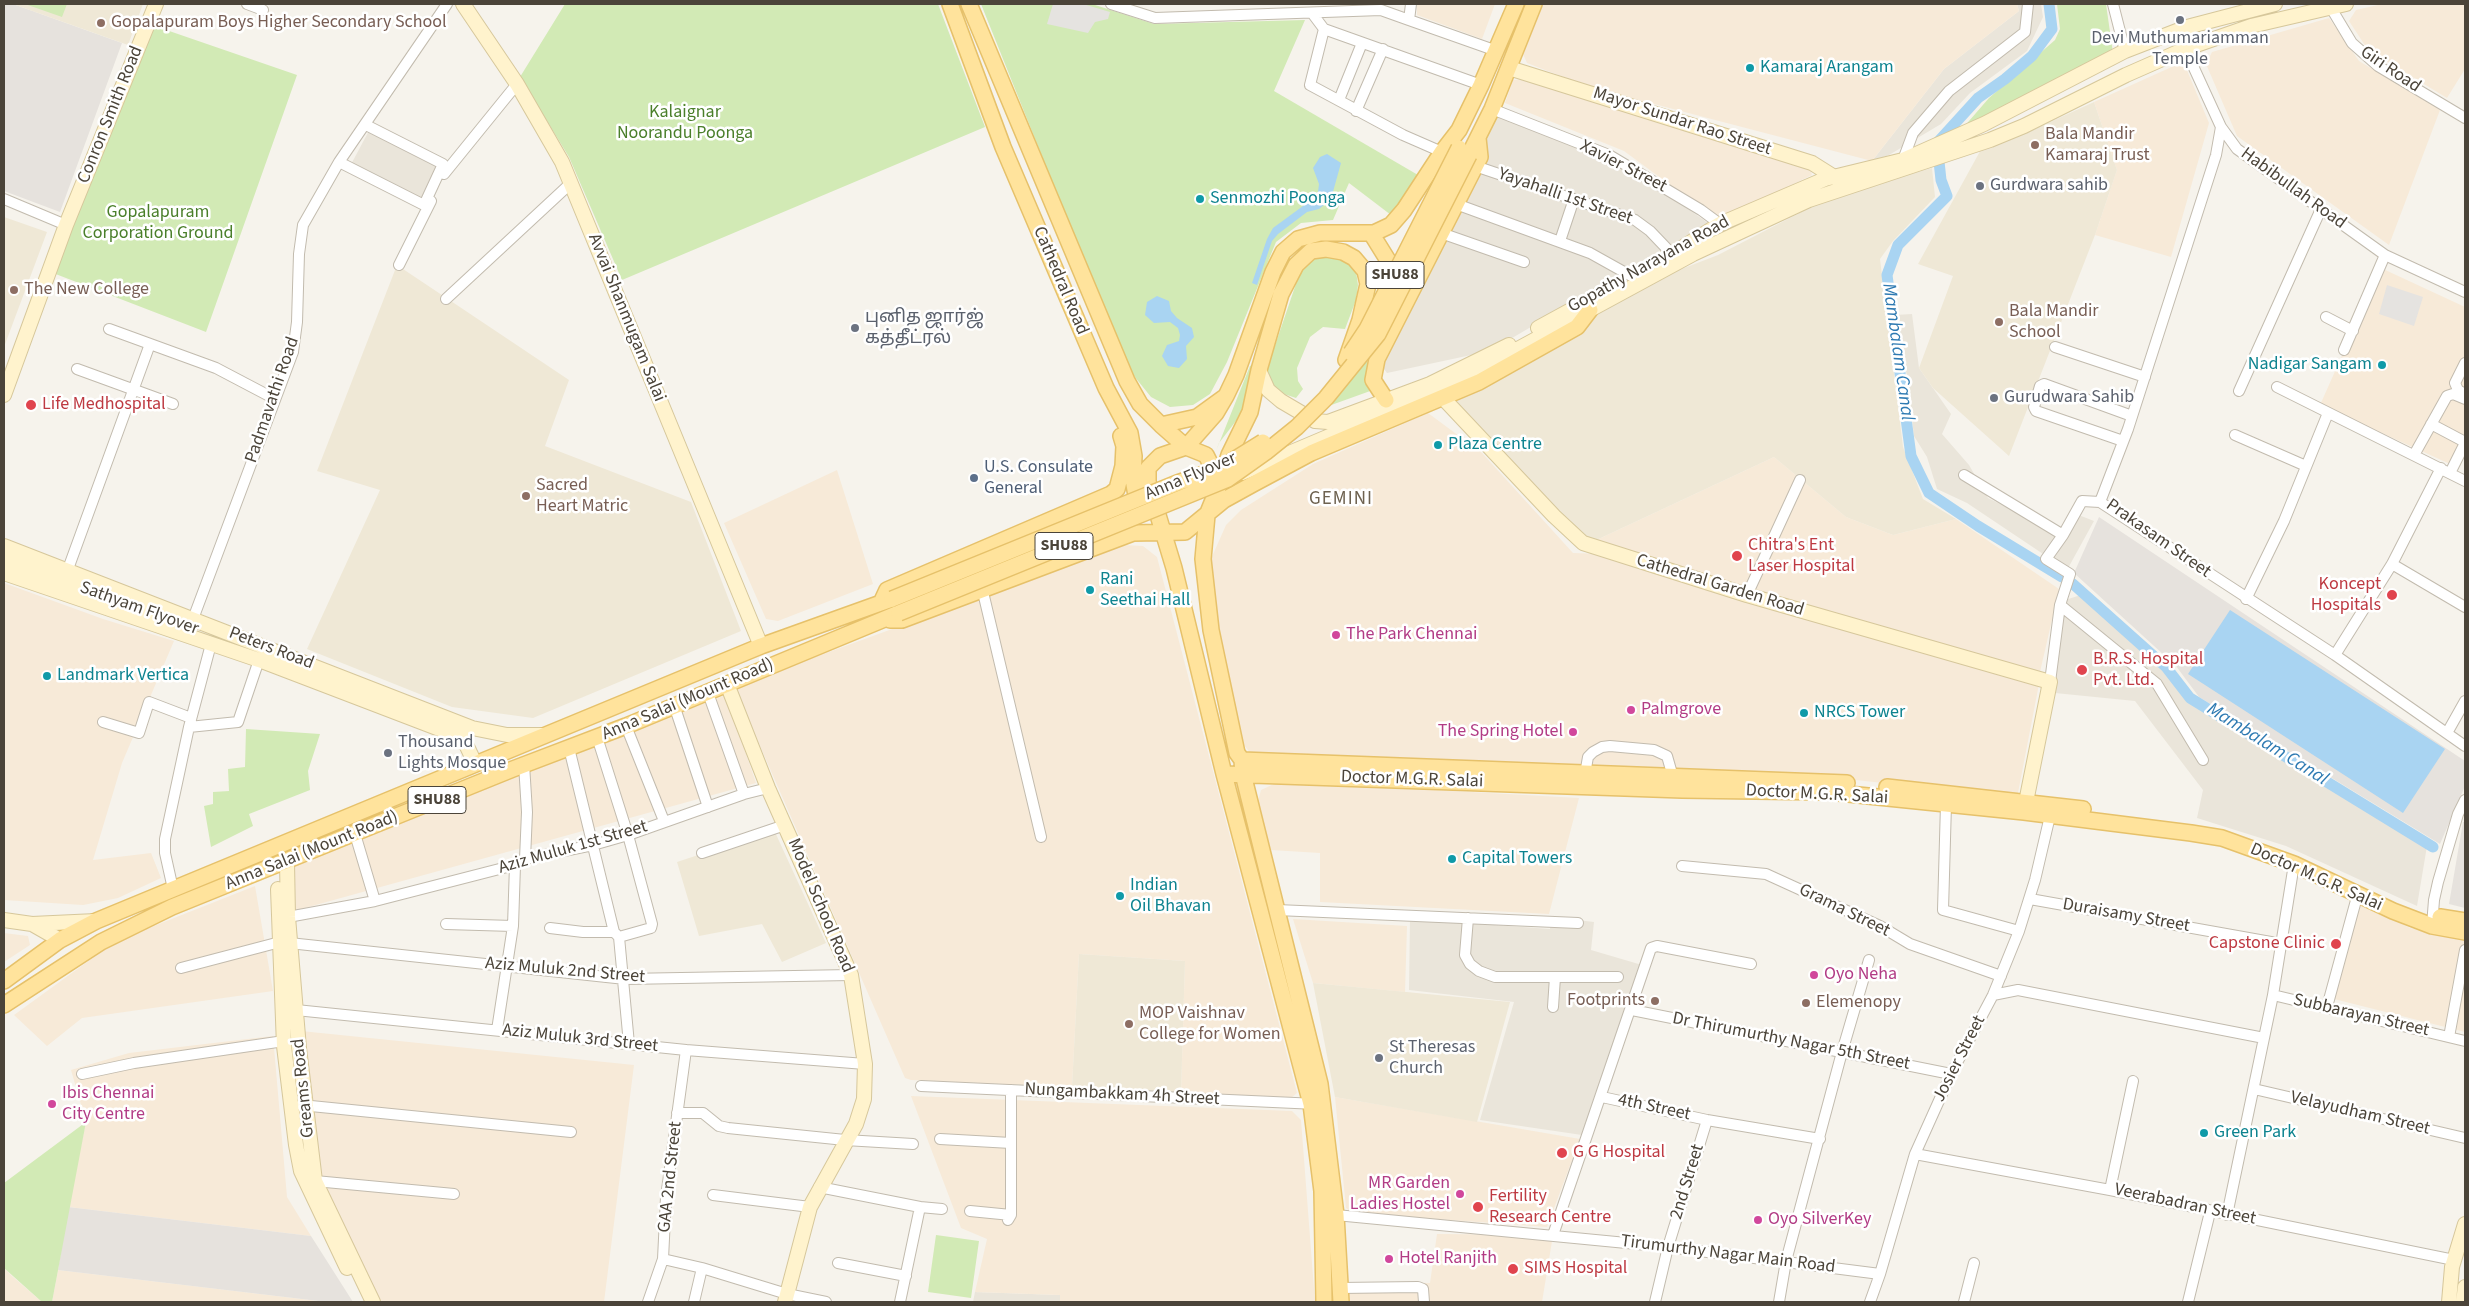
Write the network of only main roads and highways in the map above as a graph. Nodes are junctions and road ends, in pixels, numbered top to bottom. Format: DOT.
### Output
graph roads {
  1 [pos="156,4"];
  2 [pos="463,4"];
  3 [pos="950,4"];
  4 [pos="969,4"];
  5 [pos="1516,4"];
  6 [pos="1534,4"];
  7 [pos="2276,4"];
  8 [pos="2346,4"];
  9 [pos="2279,18"];
  10 [pos="1509,68"];
  11 [pos="2091,70"];
  12 [pos="2100,87"];
  13 [pos="1459,130"];
  14 [pos="1468,156"];
  15 [pos="1924,157"];
  16 [pos="1834,177"];
  17 [pos="1850,188"];
  18 [pos="1371,233"];
  19 [pos="1414,284"];
  20 [pos="1590,310"];
  21 [pos="1346,360"];
  22 [pos="1259,370"];
  23 [pos="1107,392"];
  24 [pos="4,395"];
  25 [pos="1226,396"];
  26 [pos="1443,398"];
  27 [pos="1386,400"];
  28 [pos="1161,425"];
  29 [pos="1186,447"];
  30 [pos="1224,481"];
  31 [pos="1117,489"];
  32 [pos="1207,515"];
  33 [pos="1139,533"];
  34 [pos="1164,533"];
  35 [pos="4,546"];
  36 [pos="1169,551"];
  37 [pos="4,559"];
  38 [pos="4,573"];
  39 [pos="886,602"];
  40 [pos="884,620"];
  41 [pos="761,646"];
  42 [pos="304,670"];
  43 [pos="727,684"];
  44 [pos="391,703"];
  45 [pos="543,735"];
  46 [pos="470,766"];
  47 [pos="1242,767"];
  48 [pos="1224,774"];
  49 [pos="2025,807"];
  50 [pos="282,863"];
  51 [pos="2400,910"];
  52 [pos="4,920"];
  53 [pos="2432,920"];
  54 [pos="96,921"];
  55 [pos="2465,921"];
  56 [pos="32,924"];
  57 [pos="2465,932"];
  58 [pos="60,940"];
  59 [pos="285,943"];
  60 [pos="44,951"];
  61 [pos="57,970"];
  62 [pos="4,981"];
  63 [pos="4,1005"];
  64 [pos="1302,1008"];
  65 [pos="1290,1022"];
  66 [pos="1317,1104"];
  67 [pos="1322,1191"];
  68 [pos="1336,1210"];
  69 [pos="2465,1224"];
  70 [pos="2465,1287"];
  71 [pos="1341,1295"];
  72 [pos="786,1298"];
  73 [pos="364,1302"];
  74 [pos="373,1302"];
  75 [pos="1324,1302"];
  76 [pos="2448,1302"];
  77 [pos="2463,1302"];
  1 -- 24 [label="main road, Conron Smith Road"];
  2 -- 41 [label="main road, Avvai Shanmugam Salai"];
  3 -- 23 [label="main road, Cathedral Road"];
  4 -- 28 [label="main road, Cathedral Road"];
  5 -- 13 [label="main road, SHU88"];
  6 -- 10 [label="main road, SHU88"];
  7 -- 9 [label="main road"];
  7 -- 11 [label="main road"];
  8 -- 9 [label="main road"];
  9 -- 12 [label="main road"];
  10 -- 14 [label="main road, Anna Flyover / SHU88"];
  10 -- 16 [label="main road, Mayor Sundar Rao Street"];
  11 -- 12 [label="main road"];
  11 -- 15 [label="main road"];
  12 -- 15 [label="main road"];
  13 -- 14 [label="main road, Anna Flyover / SHU88"];
  13 -- 18 [label="main road"];
  14 -- 19 [label="main road"];
  14 -- 21 [label="main road, Anna Flyover / SHU88, bridge"];
  14 -- 30 [label="main road, Anna Flyover / SHU88, bridge"];
  15 -- 16 [label="main road, Gopathy Narayana Road"];
  15 -- 17 [label="main road, Anna Flyover"];
  16 -- 17 [label="main road, Mayor Sundar Rao Street"];
  16 -- 27 [label="main road, Gopathy Narayana Road"];
  17 -- 20 [label="main road, Anna Flyover"];
  18 -- 19 [label="main road"];
  18 -- 25 [label="main road"];
  19 -- 27 [label="main road"];
  20 -- 26 [label="main road"];
  20 -- 30 [label="main road, Anna Flyover, bridge"];
  21 -- 22 [label="main road"];
  21 -- 39 [label="main road, Anna Flyover / SHU88, bridge"];
  22 -- 27 [label="main road, Gopathy Narayana Road"];
  22 -- 30 [label="main road"];
  23 -- 31 [label="main road"];
  23 -- 33 [label="main road, Cathedral Road"];
  25 -- 28 [label="main road"];
  25 -- 29 [label="main road"];
  26 -- 32 [label="main road"];
  26 -- 49 [label="main road, Cathedral Garden Road"];
  28 -- 29 [label="main road, Cathedral Road"];
  29 -- 30 [label="main road, Cathedral Road"];
  29 -- 34 [label="main road"];
  30 -- 32 [label="main road"];
  30 -- 40 [label="main road, Anna Flyover / SHU88, bridge"];
  31 -- 33 [label="main road"];
  31 -- 39 [label="main road"];
  32 -- 34 [label="main road"];
  32 -- 47 [label="main road"];
  33 -- 34 [label="main road"];
  33 -- 36 [label="main road"];
  33 -- 40 [label="main road"];
  34 -- 36 [label="main road"];
  35 -- 42 [label="main road, Peters Road"];
  36 -- 48 [label="main road"];
  37 -- 42 [label="main road, Sathyam Flyover"];
  38 -- 42 [label="main road, Peters Road"];
  39 -- 41 [label="main road, Anna Salai (Mount Road) / SHU88"];
  40 -- 43 [label="main road, Anna Salai (Mount Road) / SHU88"];
  41 -- 45 [label="main road, Anna Salai (Mount Road) / SHU88"];
  42 -- 44 [label="main road, Peters Road"];
  43 -- 50 [label="main road, Anna Salai (Mount Road) / SHU88"];
  43 -- 72 [label="main road, Model School Road"];
  44 -- 45 [label="main road, Peters Road"];
  44 -- 46 [label="main road, Peters Road"];
  45 -- 46 [label="main road, Anna Salai (Mount Road) / SHU88"];
  46 -- 54 [label="main road, Anna Salai (Mount Road) / SHU88"];
  47 -- 48 [label="main road, Doctor M.G.R. Salai"];
  47 -- 49 [label="main road, Doctor M.G.R. Salai"];
  47 -- 49 [label="main road, Doctor M.G.R. Salai"];
  47 -- 64 [label="main road"];
  48 -- 65 [label="main road"];
  49 -- 51 [label="main road, Doctor M.G.R. Salai"];
  49 -- 51 [label="main road, Doctor M.G.R. Salai"];
  50 -- 59 [label="main road, Greams Road"];
  50 -- 59 [label="main road, Greams Road"];
  50 -- 61 [label="main road, Anna Salai (Mount Road) / SHU88"];
  51 -- 53 [label="main road"];
  52 -- 56 [label="main road"];
  53 -- 55 [label="main road"];
  53 -- 57 [label="main road"];
  54 -- 56 [label="main road"];
  54 -- 58 [label="main road, Anna Salai (Mount Road) / SHU88"];
  56 -- 58 [label="main road"];
  58 -- 60 [label="main road, Anna Salai (Mount Road) / SHU88"];
  59 -- 73 [label="main road, Greams Road"];
  59 -- 74 [label="main road, Greams Road"];
  60 -- 61 [label="main road"];
  60 -- 62 [label="main road, Anna Salai (Mount Road) / SHU88"];
  61 -- 63 [label="main road, Anna Salai (Mount Road) / SHU88"];
  64 -- 65 [label="main road"];
  64 -- 66 [label="main road"];
  65 -- 66 [label="main road"];
  66 -- 67 [label="main road"];
  66 -- 68 [label="main road"];
  67 -- 68 [label="main road"];
  67 -- 75 [label="main road"];
  68 -- 71 [label="main road"];
  69 -- 76 [label="main road"];
  70 -- 77 [label="main road"];
}
